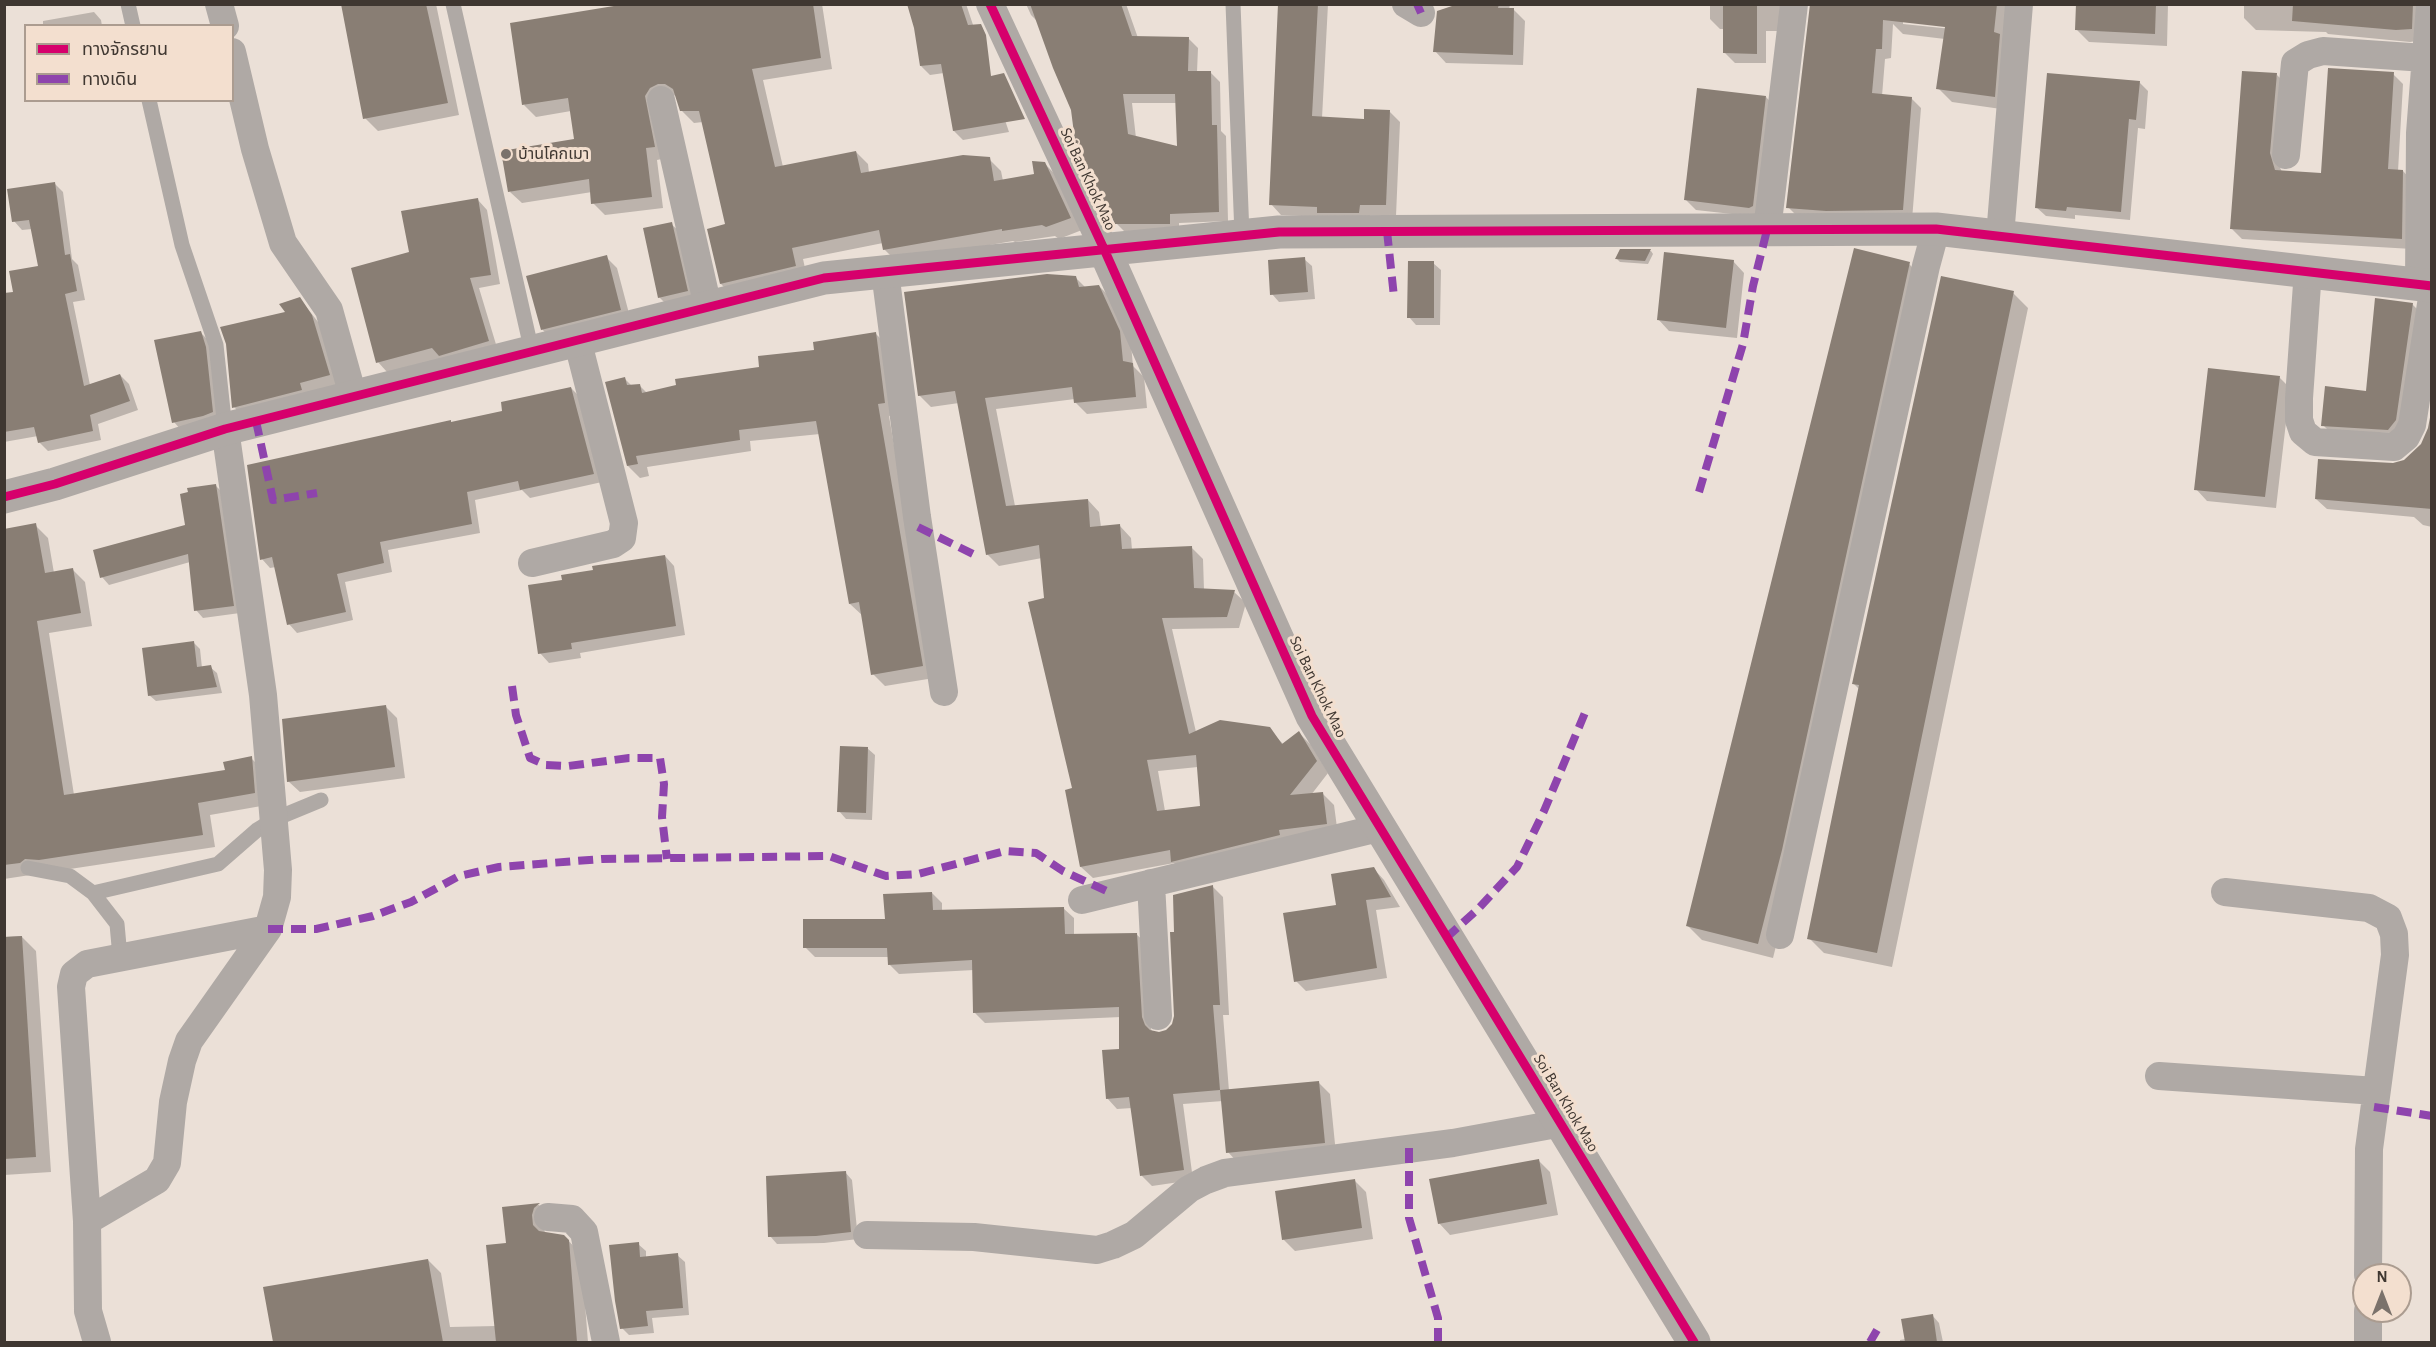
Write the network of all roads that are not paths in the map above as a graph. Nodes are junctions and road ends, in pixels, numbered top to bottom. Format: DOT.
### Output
graph roads {
  1 [pos="128,4"];
  2 [pos="219,4"];
  3 [pos="453,4"];
  4 [pos="990,4"];
  5 [pos="1233,4"];
  6 [pos="1794,4"];
  7 [pos="2019,4"];
  8 [pos="2430,4"];
  9 [pos="133,24"];
  10 [pos="224,24"];
  11 [pos="2425,58"];
  12 [pos="234,60"];
  13 [pos="661,100"];
  14 [pos="150,102"];
  15 [pos="2426,133"];
  16 [pos="2286,155"];
  17 [pos="1936,229"];
  18 [pos="1767,230"];
  19 [pos="1242,235"];
  20 [pos="2000,236"];
  21 [pos="1104,249"];
  22 [pos="2308,270"];
  23 [pos="885,272"];
  24 [pos="2427,290"];
  25 [pos="708,307"];
  26 [pos="577,339"];
  27 [pos="532,352"];
  28 [pos="353,396"];
  29 [pos="225,429"];
  30 [pos="4,497"];
  31 [pos="532,563"];
  32 [pos="944,692"];
  33 [pos="321,801"];
  34 [pos="275,819"];
  35 [pos="1379,828"];
  36 [pos="28,868"];
  37 [pos="1151,883"];
  38 [pos="2225,891"];
  39 [pos="93,893"];
  40 [pos="1082,900"];
  41 [pos="267,929"];
  42 [pos="1780,934"];
  43 [pos="120,957"];
  44 [pos="1158,1016"];
  45 [pos="2159,1076"];
  46 [pos="2376,1091"];
  47 [pos="1562,1123"];
  48 [pos="548,1217"];
  49 [pos="87,1221"];
  50 [pos="867,1235"];
  51 [pos="2368,1263"];
  52 [pos="2368,1323"];
  53 [pos="97,1342"];
  54 [pos="606,1342"];
  55 [pos="1694,1342"];
  56 [pos="2368,1342"];
  1 -- 9 [label="lane"];
  2 -- 10 [label="street"];
  3 -- 27 [label="lane"];
  4 -- 21 [label="street, Soi Ban Khok Mao"];
  5 -- 19 [label="lane"];
  6 -- 18 [label="street"];
  7 -- 20 [label="street"];
  8 -- 11 [label="street"];
  11 -- 15 [label="street"];
  11 -- 16 [label="street"];
  12 -- 28 [label="street"];
  13 -- 25 [label="street"];
  14 -- 29 [label="lane"];
  15 -- 24 [label="street"];
  17 -- 18 [label="street"];
  17 -- 20 [label="street"];
  17 -- 42 [label="street"];
  18 -- 19 [label="street"];
  19 -- 21 [label="street"];
  20 -- 22 [label="street"];
  21 -- 23 [label="street"];
  21 -- 35 [label="street, Soi Ban Khok Mao"];
  22 -- 24 [label="street"];
  22 -- 24 [label="street"];
  23 -- 25 [label="street"];
  23 -- 32 [label="street"];
  25 -- 26 [label="street"];
  26 -- 27 [label="street"];
  26 -- 31 [label="street"];
  27 -- 28 [label="street"];
  28 -- 29 [label="street"];
  29 -- 30 [label="street"];
  29 -- 34 [label="street"];
  33 -- 34 [label="lane"];
  34 -- 39 [label="lane"];
  34 -- 41 [label="street"];
  35 -- 37 [label="street"];
  35 -- 47 [label="street, Soi Ban Khok Mao"];
  36 -- 39 [label="lane"];
  37 -- 40 [label="street"];
  37 -- 44 [label="street"];
  38 -- 46 [label="street"];
  39 -- 43 [label="lane"];
  41 -- 43 [label="street"];
  41 -- 49 [label="street"];
  43 -- 49 [label="street"];
  45 -- 46 [label="street"];
  46 -- 51 [label="street"];
  47 -- 50 [label="street"];
  47 -- 55 [label="street, Soi Ban Khok Mao"];
  48 -- 54 [label="street"];
  49 -- 53 [label="street"];
  52 -- 56 [label="street"];
}
